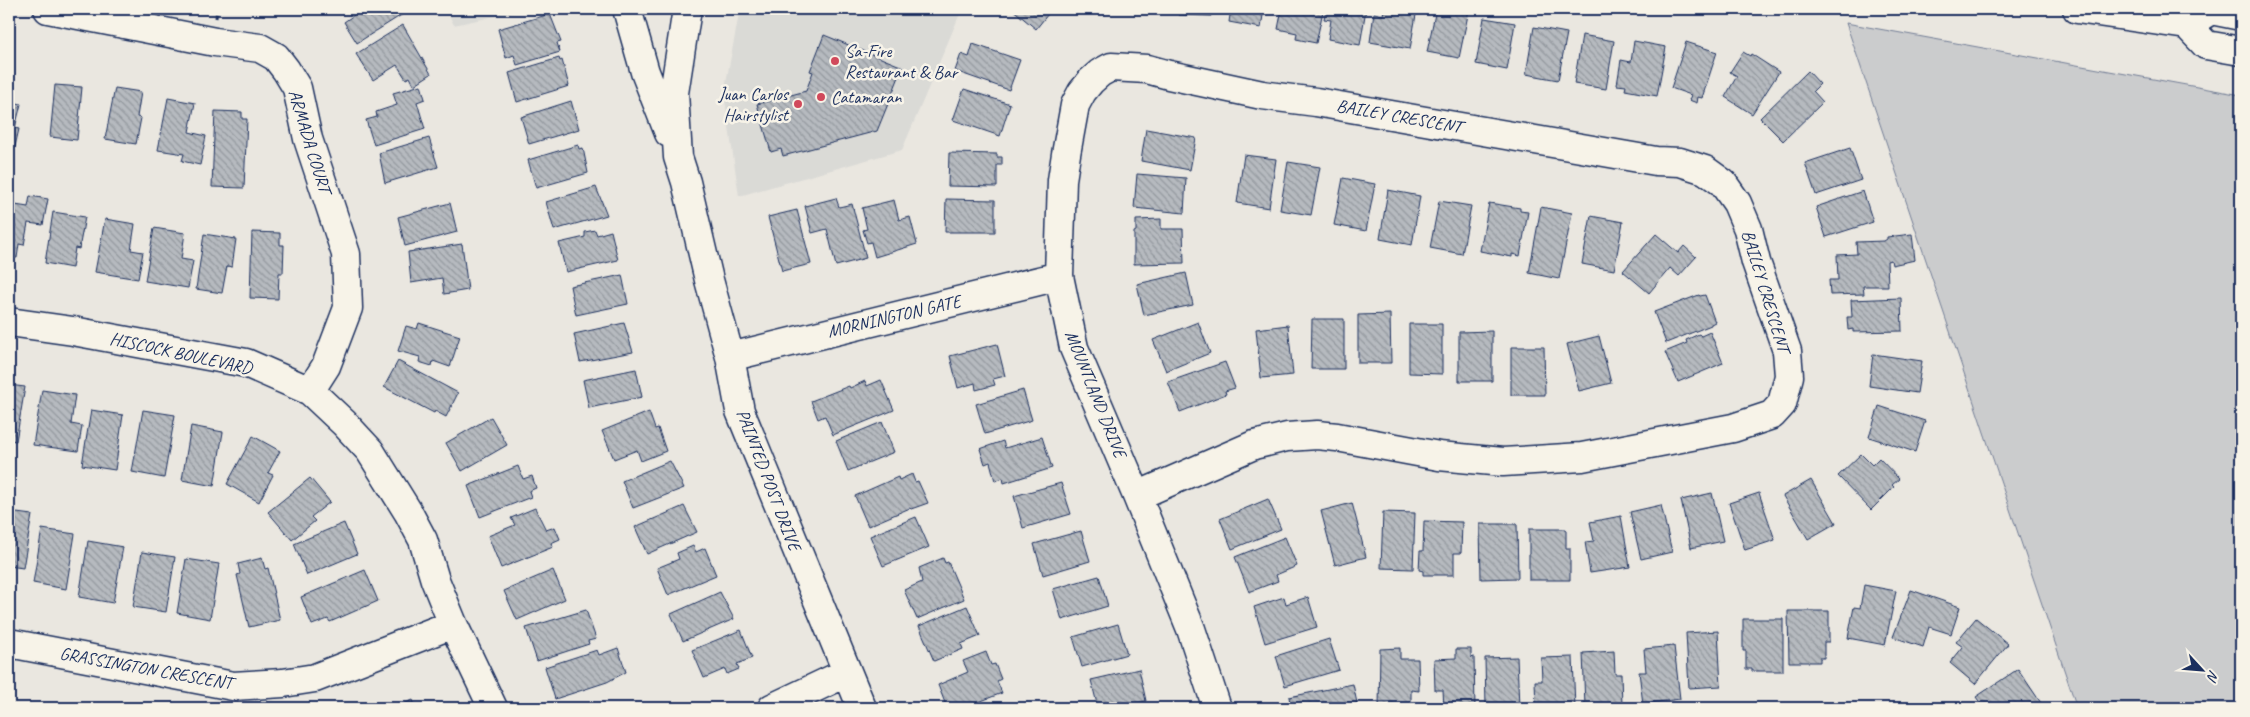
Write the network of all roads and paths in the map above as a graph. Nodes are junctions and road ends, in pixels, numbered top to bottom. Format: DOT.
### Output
graph roads {
  1 [pos="48,9"];
  2 [pos="627,9"];
  3 [pos="688,9"];
  4 [pos="2077,9"];
  5 [pos="2241,16"];
  6 [pos="2187,25"];
  7 [pos="2241,51"];
  8 [pos="1100,73"];
  9 [pos="678,156"];
  10 [pos="1059,276"];
  11 [pos="9,322"];
  12 [pos="730,357"];
  13 [pos="310,391"];
  14 [pos="1137,496"];
  15 [pos="453,624"];
  16 [pos="9,643"];
  17 [pos="846,673"];
  18 [pos="492,708"];
  19 [pos="772,708"];
  20 [pos="862,708"];
  21 [pos="1217,708"];
  1 -- 13 [label="street, ARMADA COURT"];
  2 -- 9 [label="street, PAINTED POST DRIVE"];
  3 -- 9 [label="street, PAINTED POST DRIVE"];
  4 -- 6 [label="street"];
  5 -- 6 [label="street"];
  6 -- 7 [label="street"];
  8 -- 10 [label="street, MOUNTLAND DRIVE"];
  8 -- 14 [label="street, BAILEY CRESCENT"];
  9 -- 12 [label="street, PAINTED POST DRIVE"];
  10 -- 12 [label="street, MORNINGTON GATE"];
  10 -- 14 [label="street, MOUNTLAND DRIVE"];
  11 -- 13 [label="street, HISCOCK BOULEVARD"];
  12 -- 17 [label="street, PAINTED POST DRIVE"];
  13 -- 15 [label="street, HISCOCK BOULEVARD"];
  14 -- 21 [label="street, MOUNTLAND DRIVE"];
  15 -- 16 [label="street, GRASSINGTON CRESCENT"];
  15 -- 18 [label="street, HISCOCK BOULEVARD"];
  17 -- 19 [label="street"];
  17 -- 20 [label="street, PAINTED POST DRIVE"];
}
